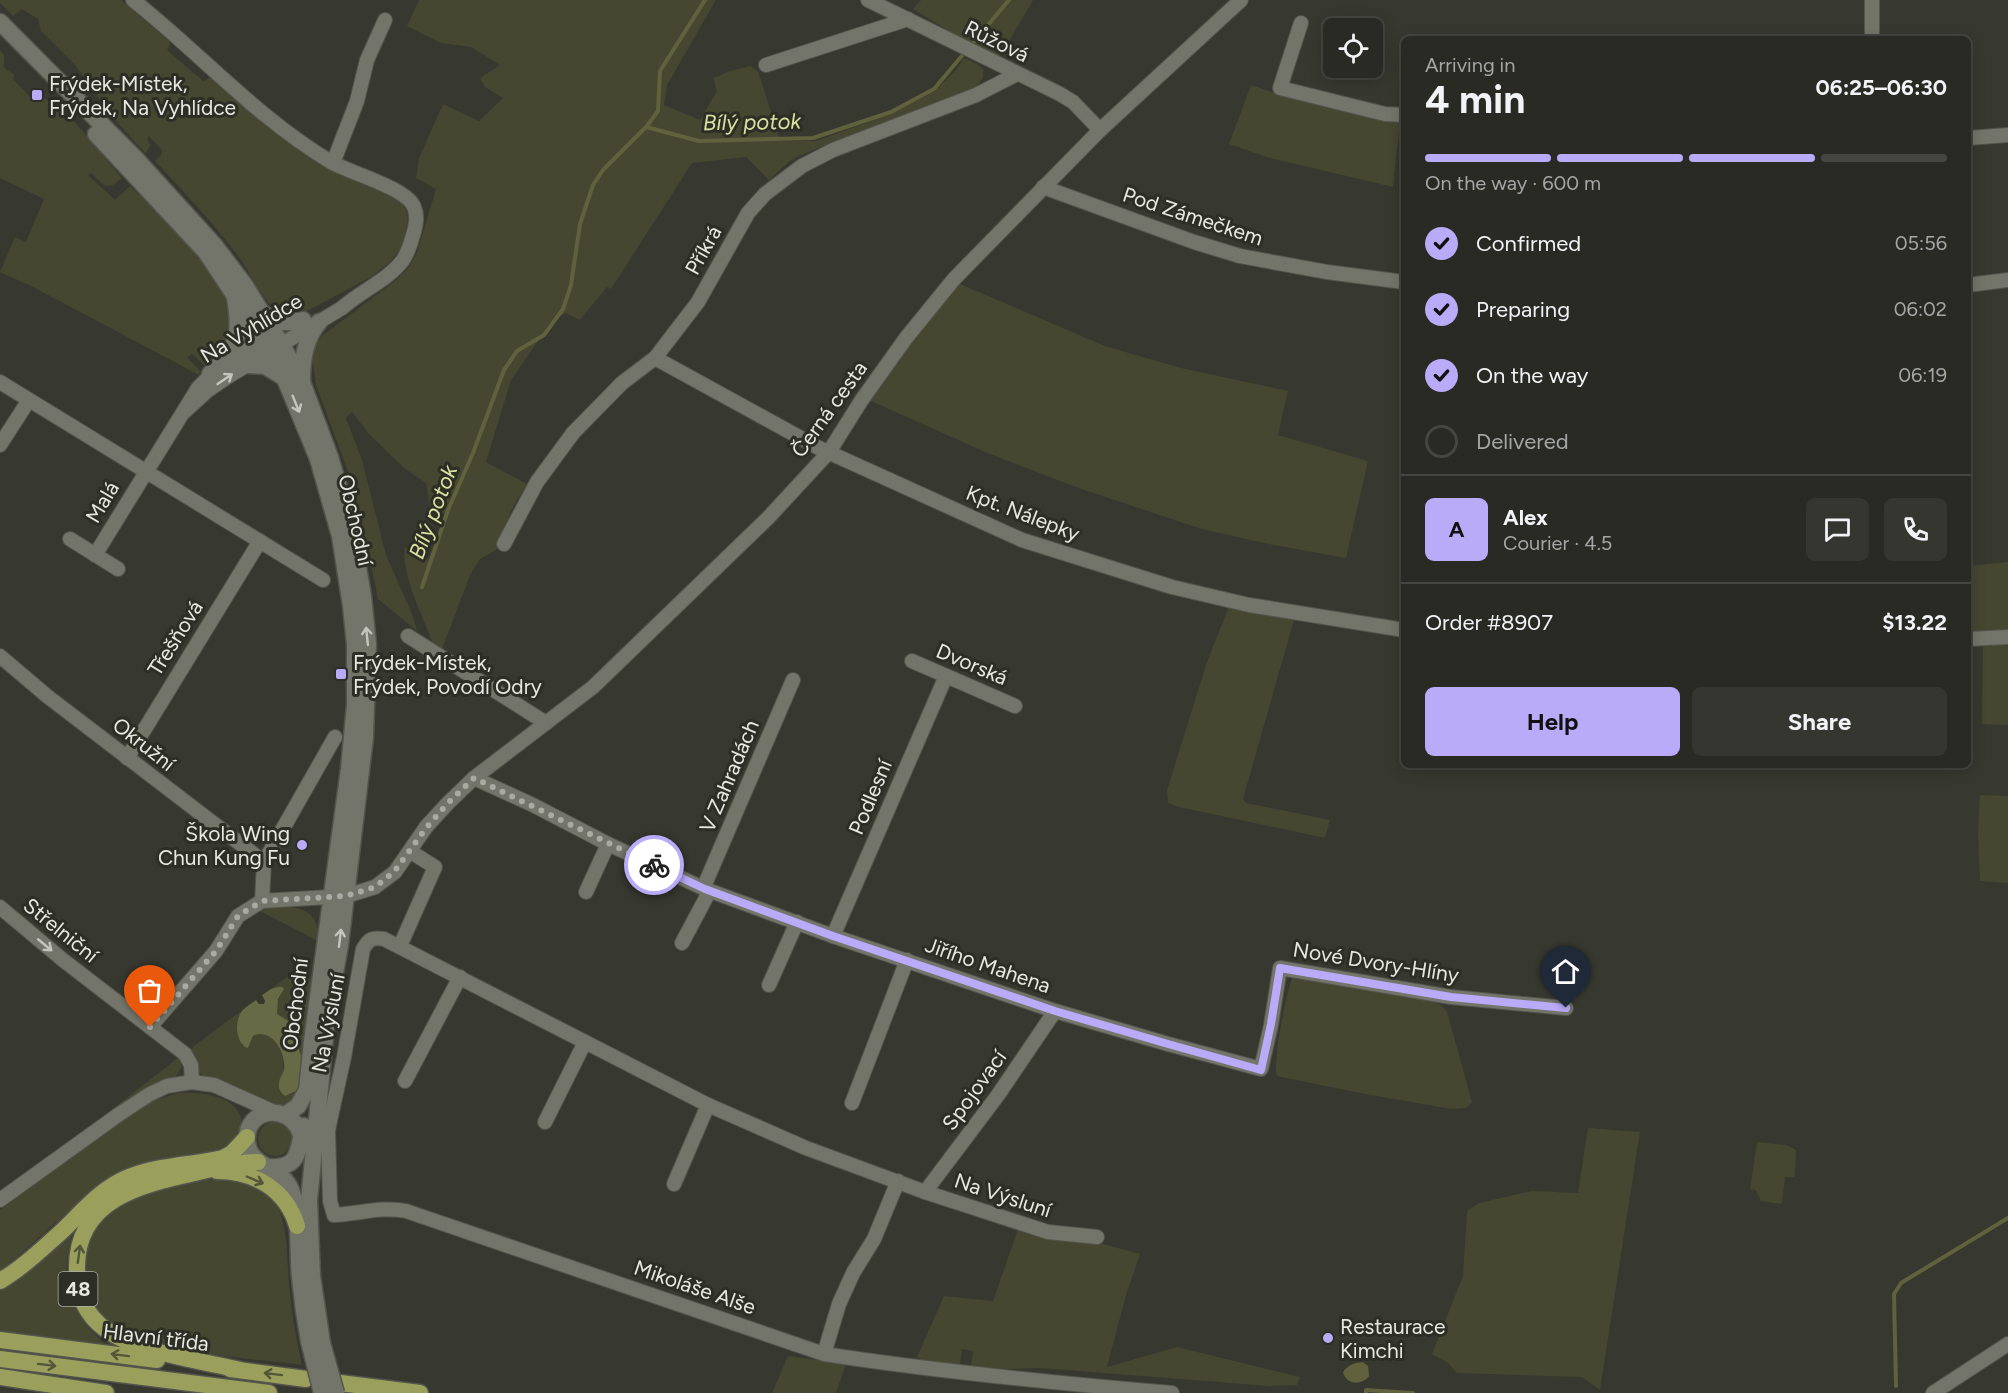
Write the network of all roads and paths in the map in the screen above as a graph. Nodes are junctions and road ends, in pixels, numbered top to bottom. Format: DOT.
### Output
graph roads {
  1 [pos="133,0"];
  2 [pos="868,0"];
  3 [pos="1241,0"];
  4 [pos="1872,0"];
  5 [pos="908,19"];
  6 [pos="385,20"];
  7 [pos="0,22"];
  8 [pos="1301,23"];
  9 [pos="0,36"];
  10 [pos="1872,36"];
  11 [pos="766,65"];
  12 [pos="1017,74"];
  13 [pos="1401,115"];
  14 [pos="1100,130"];
  15 [pos="2008,135"];
  16 [pos="1971,138"];
  17 [pos="333,163"];
  18 [pos="1043,187"];
  19 [pos="2008,280"];
  20 [pos="1401,282"];
  21 [pos="1971,285"];
  22 [pos="233,292"];
  23 [pos="262,313"];
  24 [pos="311,321"];
  25 [pos="273,343"];
  26 [pos="655,358"];
  27 [pos="248,364"];
  28 [pos="210,374"];
  29 [pos="293,381"];
  30 [pos="0,382"];
  31 [pos="29,400"];
  32 [pos="184,412"];
  33 [pos="0,445"];
  34 [pos="829,452"];
  35 [pos="146,470"];
  36 [pos="70,539"];
  37 [pos="260,541"];
  38 [pos="504,544"];
  39 [pos="95,555"];
  40 [pos="118,569"];
  41 [pos="323,580"];
  42 [pos="1401,630"];
  43 [pos="408,636"];
  44 [pos="2008,637"];
  45 [pos="1971,639"];
  46 [pos="0,656"];
  47 [pos="912,661"];
  48 [pos="946,676"];
  49 [pos="793,680"];
  50 [pos="1015,706"];
  51 [pos="546,723"];
  52 [pos="335,737"];
  53 [pos="127,758"];
  54 [pos="474,778"];
  55 [pos="608,844"];
  56 [pos="411,852"];
  57 [pos="264,862"];
  58 [pos="705,889"];
  59 [pos="586,891"];
  60 [pos="339,896"];
  61 [pos="262,901"];
  62 [pos="0,907"];
  63 [pos="797,922"];
  64 [pos="833,936"];
  65 [pos="682,943"];
  66 [pos="400,946"];
  67 [pos="907,960"];
  68 [pos="459,977"];
  69 [pos="768,985"];
  70 [pos="1566,1008"];
  71 [pos="1055,1011"];
  72 [pos="150,1027"];
  73 [pos="585,1042"];
  74 [pos="321,1074"];
  75 [pos="405,1081"];
  76 [pos="192,1082"];
  77 [pos="232,1093"];
  78 [pos="852,1103"];
  79 [pos="708,1105"];
  80 [pos="279,1113"];
  81 [pos="545,1122"];
  82 [pos="248,1131"];
  83 [pos="301,1135"];
  84 [pos="295,1157"];
  85 [pos="263,1164"];
  86 [pos="198,1172"];
  87 [pos="898,1181"];
  88 [pos="674,1184"];
  89 [pos="924,1192"];
  90 [pos="0,1200"];
  91 [pos="309,1200"];
  92 [pos="334,1215"];
  93 [pos="297,1226"];
  94 [pos="1097,1237"];
  95 [pos="0,1281"];
  96 [pos="0,1340"];
  97 [pos="316,1342"];
  98 [pos="2008,1344"];
  99 [pos="824,1354"];
  100 [pos="0,1359"];
  101 [pos="240,1370"];
  102 [pos="0,1377"];
  103 [pos="306,1379"];
  104 [pos="338,1388"];
  105 [pos="106,1393"];
  106 [pos="269,1393"];
  107 [pos="322,1393"];
  108 [pos="420,1393"];
  109 [pos="1172,1393"];
  110 [pos="1933,1393"];
  1 -- 17 [label="street, Na Vyhlídce"];
  2 -- 5 [label="street, Růžová"];
  3 -- 14 [label="street, Černá cesta"];
  4 -- 10 [label="street"];
  5 -- 11 [label="street"];
  5 -- 12 [label="street, Růžová"];
  6 -- 17 [label="street"];
  7 -- 23 [label="main road, Obchodní"];
  8 -- 13 [label="street"];
  9 -- 22 [label="main road, Obchodní"];
  12 -- 14 [label="street, Růžová"];
  12 -- 26 [label="street, Příkrá"];
  14 -- 18 [label="street, Černá cesta"];
  15 -- 16 [label="street"];
  17 -- 24 [label="street, Na Vyhlídce"];
  18 -- 20 [label="street, Pod Zámečkem"];
  18 -- 34 [label="street, Černá cesta"];
  19 -- 21 [label="street"];
  22 -- 25 [label="main road, Obchodní"];
  22 -- 28 [label="main road"];
  23 -- 24 [label="main road"];
  23 -- 25 [label="main road, Obchodní"];
  24 -- 25 [label="street, Na Vyhlídce"];
  24 -- 29 [label="main road"];
  25 -- 27 [label="street, Na Vyhlídce"];
  25 -- 28 [label="street, Na Vyhlídce"];
  25 -- 29 [label="main road, Obchodní"];
  26 -- 34 [label="street, Kpt. Nálepky"];
  26 -- 38 [label="street, Příkrá"];
  27 -- 29 [label="main road"];
  32 -- 27 [label="street, Na Vyhlídce, one-way"];
  28 -- 32 [label="street, Na Vyhlídce"];
  29 -- 60 [label="main road, Obchodní"];
  30 -- 31 [label="street"];
  31 -- 33 [label="street"];
  31 -- 35 [label="street"];
  32 -- 35 [label="street, Na Vyhlídce"];
  34 -- 42 [label="street, Kpt. Nálepky"];
  34 -- 51 [label="street, Černá cesta"];
  35 -- 37 [label="street"];
  35 -- 39 [label="street, Malá"];
  36 -- 39 [label="street, Malá"];
  37 -- 41 [label="street"];
  37 -- 53 [label="street, Třešňová"];
  39 -- 40 [label="street, Malá"];
  43 -- 51 [label="street"];
  44 -- 45 [label="street"];
  46 -- 53 [label="street, Okružní"];
  47 -- 48 [label="street, Dvorská"];
  48 -- 50 [label="street, Dvorská"];
  48 -- 64 [label="street, Podlesní"];
  49 -- 58 [label="street, V Zahradách"];
  51 -- 54 [label="street, Černá cesta"];
  52 -- 57 [label="street"];
  53 -- 57 [label="street, Okružní"];
  54 -- 55 [label="street, Jiřího Mahena"];
  54 -- 56 [label="street, Černá cesta"];
  55 -- 58 [label="street, Jiřího Mahena"];
  55 -- 59 [label="street"];
  56 -- 60 [label="street, Černá cesta"];
  56 -- 66 [label="street"];
  57 -- 61 [label="street"];
  58 -- 63 [label="street, Jiřího Mahena"];
  58 -- 65 [label="street"];
  60 -- 61 [label="street, Černá cesta"];
  74 -- 60 [label="main road, Obchodní, one-way"];
  60 -- 80 [label="main road, Obchodní"];
  61 -- 72 [label="street"];
  62 -- 72 [label="street, Střelniční, one-way"];
  63 -- 64 [label="street, Jiřího Mahena"];
  63 -- 69 [label="street"];
  64 -- 67 [label="street, Jiřího Mahena"];
  66 -- 68 [label="street, Na Výsluní"];
  66 -- 92 [label="street, Na Výsluní"];
  67 -- 71 [label="street, Jiřího Mahena"];
  67 -- 78 [label="street, Jiřího Mahena"];
  68 -- 73 [label="street, Na Výsluní"];
  68 -- 75 [label="street"];
  70 -- 71 [label="street, Nové Dvory-Hlíny"];
  71 -- 89 [label="street, Spojovací"];
  72 -- 76 [label="street, Střelniční"];
  73 -- 79 [label="street, Na Výsluní"];
  73 -- 81 [label="street"];
  74 -- 83 [label="main road"];
  74 -- 91 [label="main road"];
  76 -- 77 [label="street"];
  76 -- 90 [label="street"];
  77 -- 80 [label="street"];
  77 -- 82 [label="street"];
  79 -- 87 [label="street, Na Výsluní"];
  79 -- 88 [label="street"];
  80 -- 82 [label="main road"];
  80 -- 83 [label="main road"];
  82 -- 85 [label="main road"];
  82 -- 95 [label="highway, 48"];
  83 -- 84 [label="main road"];
  84 -- 85 [label="main road"];
  84 -- 91 [label="main road"];
  85 -- 86 [label="highway, 48"];
  85 -- 93 [label="main road"];
  86 -- 93 [label="highway, 48, one-way"];
  101 -- 86 [label="highway, 48, one-way"];
  87 -- 89 [label="street, Na Výsluní"];
  87 -- 99 [label="street"];
  89 -- 94 [label="street, Na Výsluní"];
  91 -- 97 [label="main road"];
  92 -- 99 [label="street, Mikoláše Alše"];
  93 -- 97 [label="main road"];
  101 -- 96 [label="highway, Hlavní třída / 48, one-way"];
  97 -- 104 [label="main road, bridge"];
  97 -- 107 [label="main road, bridge"];
  98 -- 110 [label="street"];
  99 -- 109 [label="street, Mikoláše Alše"];
  100 -- 106 [label="highway, one-way"];
  103 -- 101 [label="highway, Hlavní třída / 48, one-way"];
  102 -- 105 [label="highway"];
  104 -- 108 [label="highway"];
}
